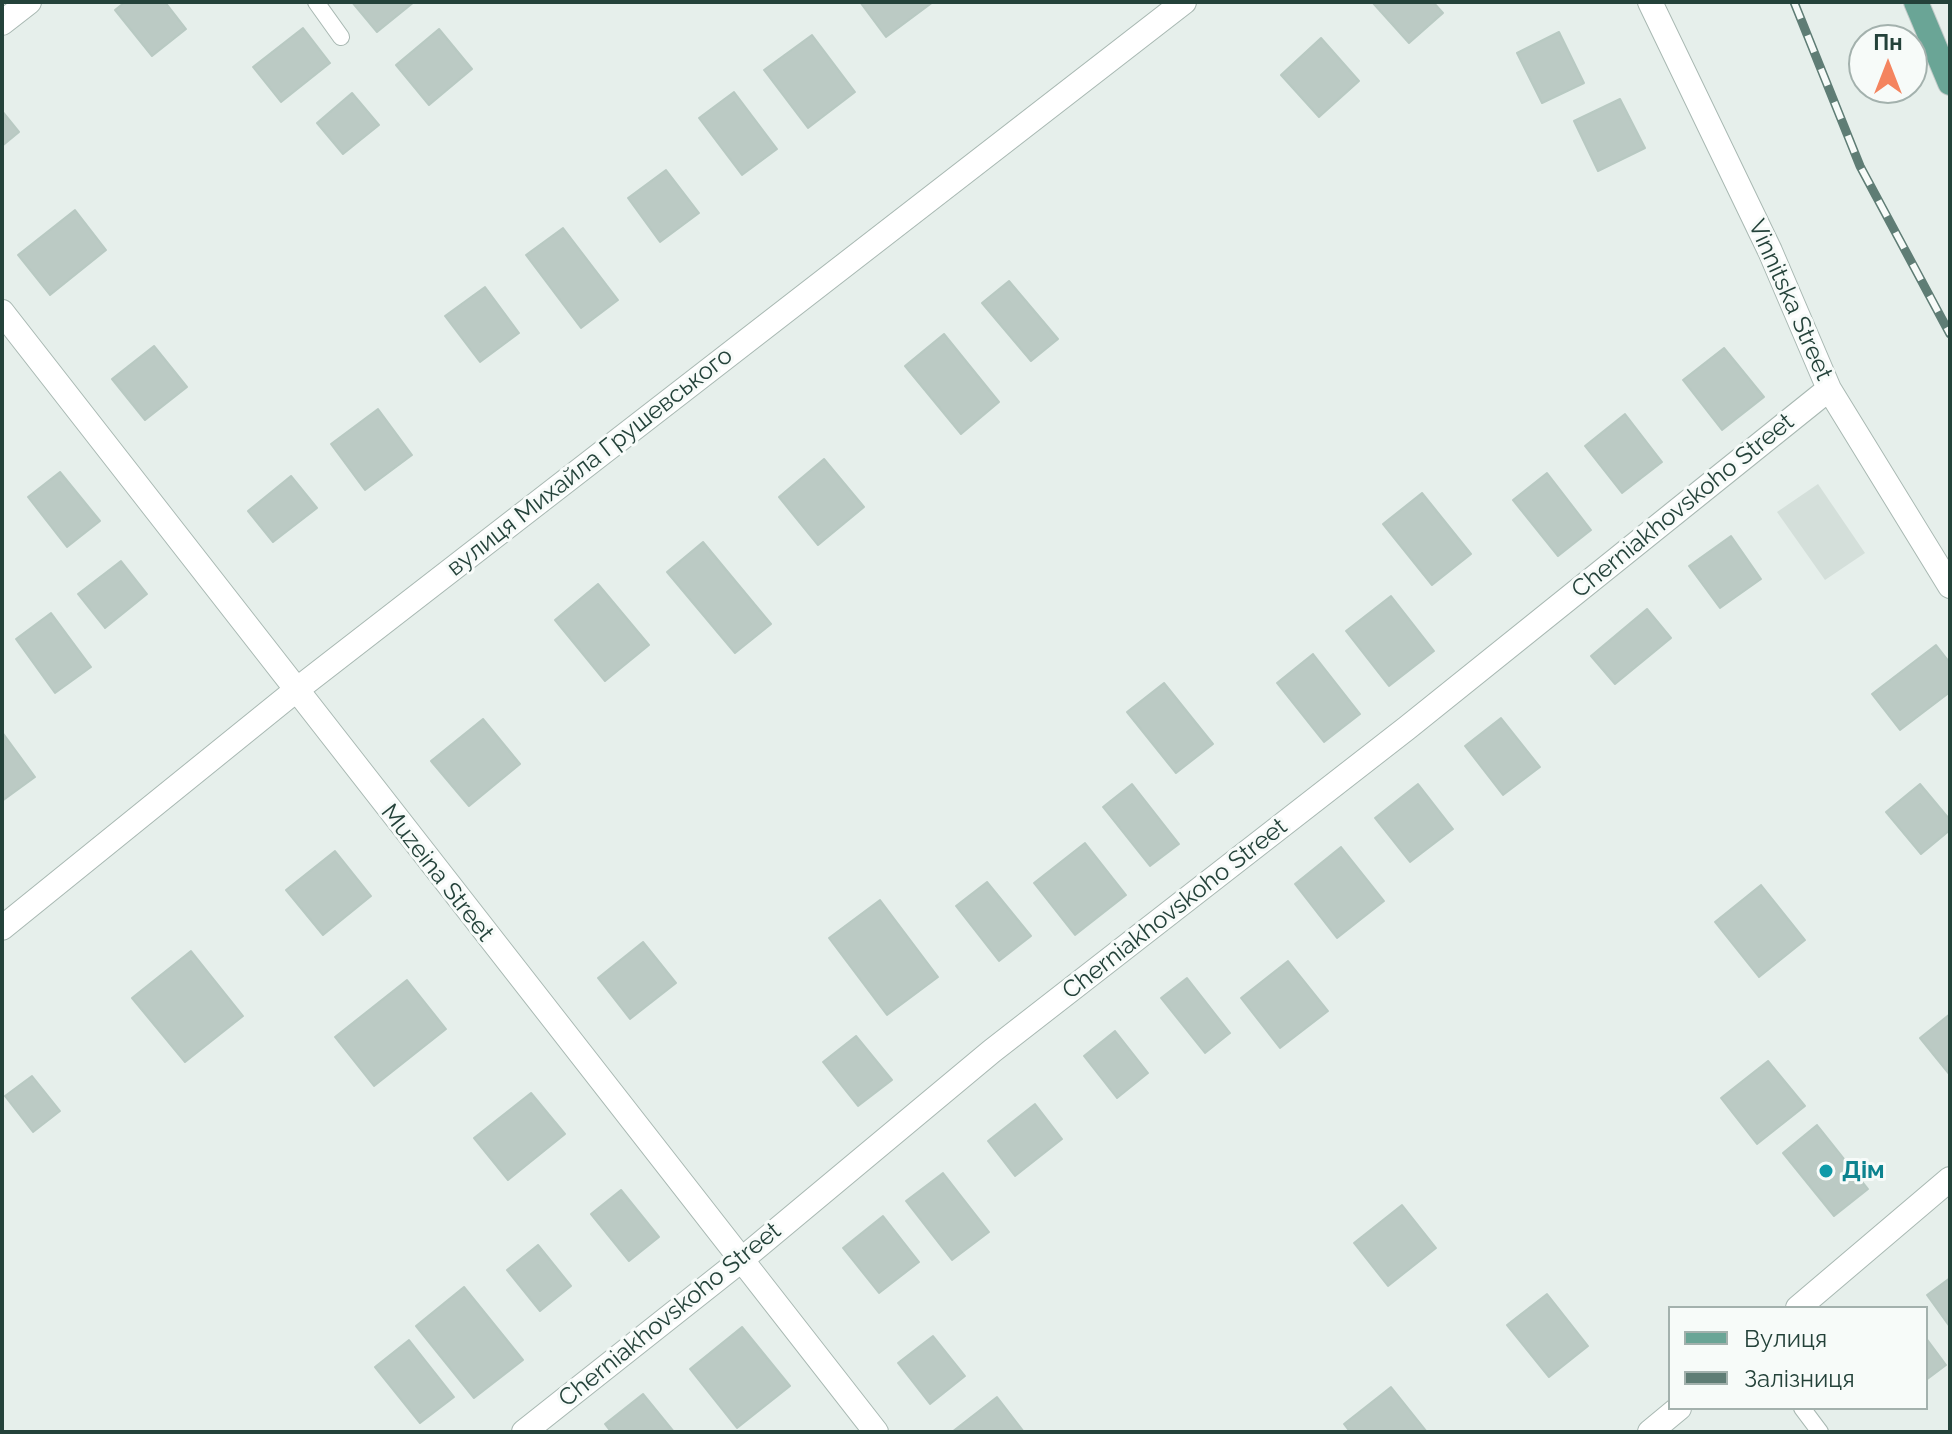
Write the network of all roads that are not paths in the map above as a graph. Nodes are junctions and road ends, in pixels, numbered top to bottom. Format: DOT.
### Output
graph roads {
  1 [pos="29,2"];
  2 [pos="316,2"];
  3 [pos="1184,2"];
  4 [pos="1650,2"];
  5 [pos="1916,2"];
  6 [pos="2,23"];
  7 [pos="341,37"];
  8 [pos="1950,83"];
  9 [pos="2,312"];
  10 [pos="1829,389"];
  11 [pos="1950,586"];
  12 [pos="295,691"];
  13 [pos="2,928"];
  14 [pos="1950,1179"];
  15 [pos="740,1261"];
  16 [pos="1800,1306"];
  17 [pos="1677,1410"];
  18 [pos="1804,1410"];
  19 [pos="524,1432"];
  20 [pos="876,1432"];
  21 [pos="1650,1432"];
  22 [pos="1820,1432"];
  1 -- 6 [label="street"];
  2 -- 7 [label="lane"];
  3 -- 12 [label="street, вулиця Михайла Грушевського"];
  4 -- 10 [label="street, Vinnitska Street"];
  5 -- 8 [label="main road"];
  9 -- 12 [label="street, Muzeina Street"];
  10 -- 11 [label="street, Vinnitska Street"];
  10 -- 15 [label="street, Cherniakhovskoho Street"];
  12 -- 13 [label="street, вулиця Михайла Грушевського"];
  12 -- 15 [label="street, Muzeina Street"];
  14 -- 16 [label="street"];
  15 -- 19 [label="street, Cherniakhovskoho Street"];
  15 -- 20 [label="street, Muzeina Street"];
  17 -- 21 [label="street"];
  18 -- 22 [label="lane"];
}
